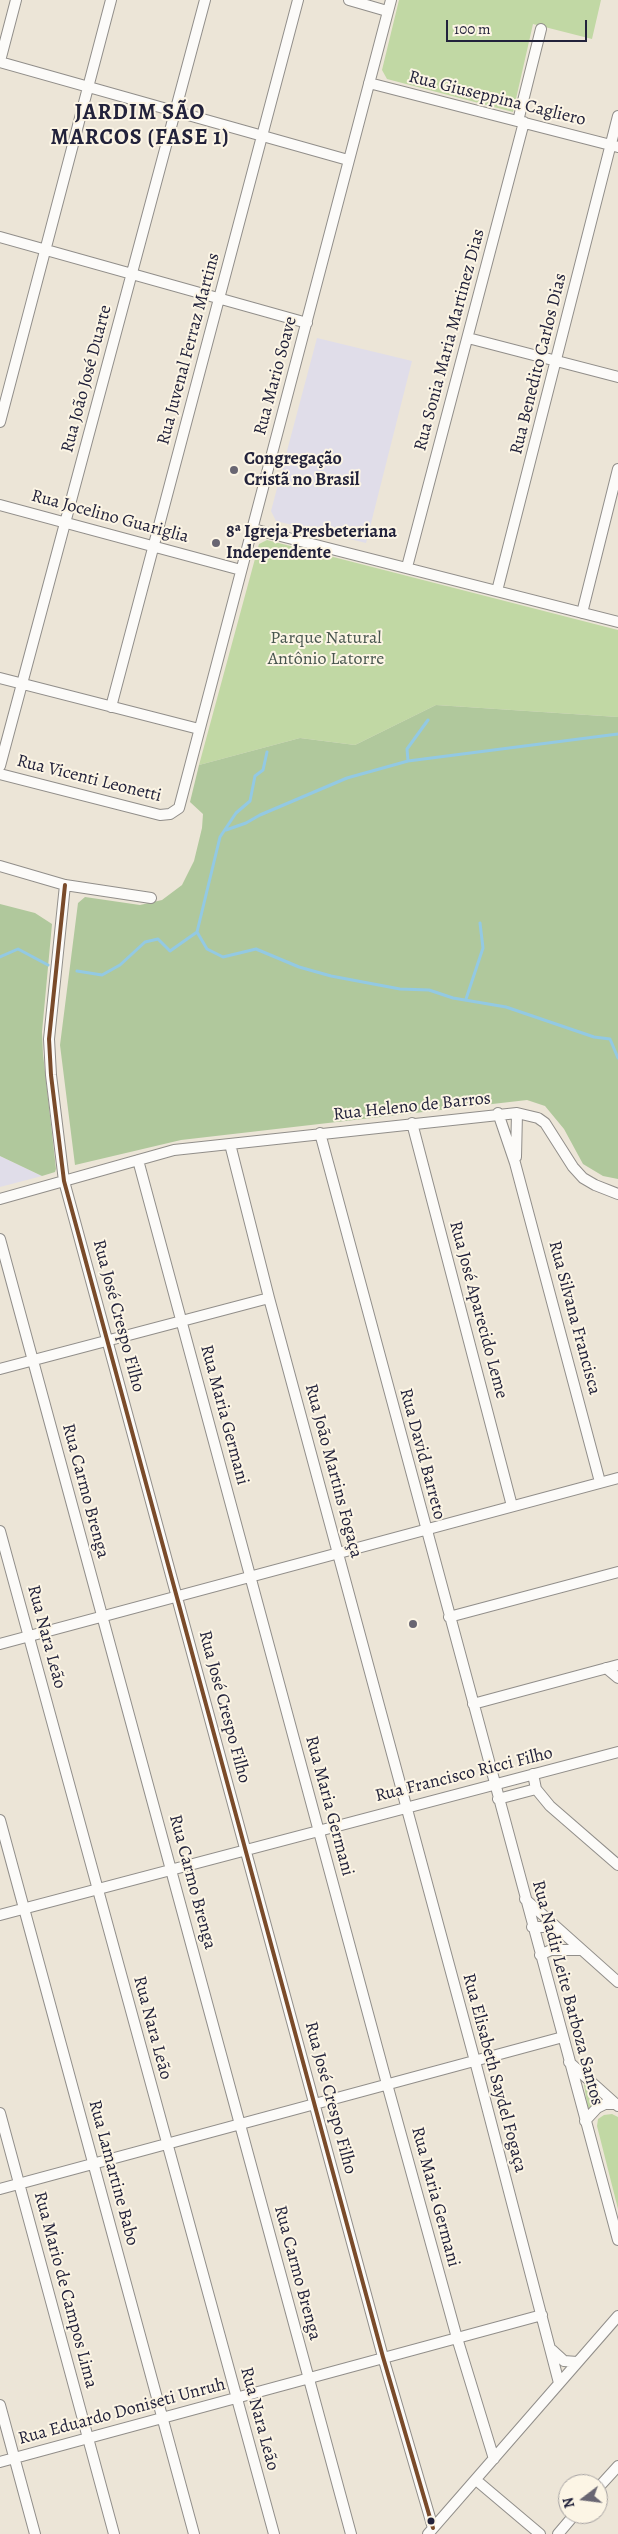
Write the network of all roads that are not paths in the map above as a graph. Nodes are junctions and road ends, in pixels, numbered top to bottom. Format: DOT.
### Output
graph roads {
  1 [pos="16,0"];
  2 [pos="112,0"];
  3 [pos="205,0"];
  4 [pos="298,0"];
  5 [pos="349,0"];
  6 [pos="390,0"];
  7 [pos="387,11"];
  8 [pos="541,29"];
  9 [pos="0,62"];
  10 [pos="369,83"];
  11 [pos="88,87"];
  12 [pos="176,112"];
  13 [pos="618,116"];
  14 [pos="521,122"];
  15 [pos="262,136"];
  16 [pos="614,146"];
  17 [pos="348,160"];
  18 [pos="0,237"];
  19 [pos="45,250"];
  20 [pos="132,275"];
  21 [pos="219,300"];
  22 [pos="307,322"];
  23 [pos="468,338"];
  24 [pos="556,362"];
  25 [pos="618,377"];
  26 [pos="0,422"];
  27 [pos="618,470"];
  28 [pos="0,505"];
  29 [pos="66,522"];
  30 [pos="253,529"];
  31 [pos="153,546"];
  32 [pos="407,567"];
  33 [pos="241,570"];
  34 [pos="496,591"];
  35 [pos="582,613"];
  36 [pos="618,622"];
  37 [pos="0,678"];
  38 [pos="23,684"];
  39 [pos="110,707"];
  40 [pos="199,729"];
  41 [pos="0,766"];
  42 [pos="0,774"];
  43 [pos="170,814"];
  44 [pos="0,866"];
  45 [pos="65,885"];
  46 [pos="151,898"];
  47 [pos="518,1112"];
  48 [pos="498,1113"];
  49 [pos="412,1122"];
  50 [pos="320,1133"];
  51 [pos="230,1144"];
  52 [pos="138,1160"];
  53 [pos="516,1163"];
  54 [pos="64,1180"];
  55 [pos="618,1194"];
  56 [pos="0,1199"];
  57 [pos="0,1239"];
  58 [pos="269,1298"];
  59 [pos="182,1321"];
  60 [pos="107,1341"];
  61 [pos="33,1360"];
  62 [pos="0,1369"];
  63 [pos="618,1478"];
  64 [pos="600,1482"];
  65 [pos="512,1506"];
  66 [pos="425,1530"];
  67 [pos="0,1531"];
  68 [pos="338,1552"];
  69 [pos="618,1572"];
  70 [pos="250,1575"];
  71 [pos="176,1595"];
  72 [pos="102,1616"];
  73 [pos="449,1617"];
  74 [pos="29,1636"];
  75 [pos="0,1644"];
  76 [pos="618,1665"];
  77 [pos="606,1668"];
  78 [pos="618,1678"];
  79 [pos="473,1704"];
  80 [pos="618,1751"];
  81 [pos="533,1774"];
  82 [pos="494,1784"];
  83 [pos="536,1788"];
  84 [pos="498,1799"];
  85 [pos="405,1807"];
  86 [pos="0,1820"];
  87 [pos="319,1830"];
  88 [pos="246,1850"];
  89 [pos="618,1865"];
  90 [pos="172,1870"];
  91 [pos="98,1889"];
  92 [pos="524,1898"];
  93 [pos="24,1909"];
  94 [pos="0,1916"];
  95 [pos="532,1927"];
  96 [pos="565,1934"];
  97 [pos="582,1950"];
  98 [pos="540,1955"];
  99 [pos="618,1982"];
  100 [pos="563,2037"];
  101 [pos="475,2061"];
  102 [pos="569,2062"];
  103 [pos="387,2084"];
  104 [pos="314,2103"];
  105 [pos="617,2105"];
  106 [pos="0,2113"];
  107 [pos="585,2121"];
  108 [pos="240,2122"];
  109 [pos="166,2143"];
  110 [pos="94,2163"];
  111 [pos="20,2183"];
  112 [pos="0,2189"];
  113 [pos="618,2240"];
  114 [pos="542,2315"];
  115 [pos="618,2316"];
  116 [pos="457,2338"];
  117 [pos="550,2347"];
  118 [pos="383,2357"];
  119 [pos="577,2362"];
  120 [pos="309,2378"];
  121 [pos="559,2382"];
  122 [pos="236,2398"];
  123 [pos="0,2405"];
  124 [pos="162,2418"];
  125 [pos="88,2437"];
  126 [pos="14,2458"];
  127 [pos="494,2459"];
  128 [pos="0,2462"];
  129 [pos="618,2466"];
  130 [pos="608,2477"];
  131 [pos="476,2480"];
  132 [pos="566,2524"];
  133 [pos="430,2531"];
  134 [pos="35,2534"];
  135 [pos="114,2534"];
  136 [pos="194,2534"];
  137 [pos="274,2534"];
  138 [pos="350,2534"];
  139 [pos="540,2534"];
  140 [pos="558,2534"];
  1 -- 9 [label="street"];
  2 -- 11 [label="street"];
  3 -- 12 [label="street, Rua João José Duarte"];
  4 -- 15 [label="street, Rua Juvenal Ferraz Martins"];
  5 -- 7 [label="street"];
  6 -- 7 [label="street, Rua Mario Soave"];
  7 -- 10 [label="street, Rua Mario Soave"];
  8 -- 14 [label="street, Rua Sonia Maria Martinez Dias"];
  9 -- 11 [label="street"];
  10 -- 14 [label="street, Rua Giuseppina Cagliero"];
  10 -- 17 [label="street, Rua Mario Soave"];
  11 -- 12 [label="street"];
  11 -- 19 [label="street"];
  12 -- 15 [label="street"];
  12 -- 20 [label="street, Rua João José Duarte"];
  13 -- 16 [label="street, Rua Benedito Carlos Dias"];
  14 -- 16 [label="street, Rua Giuseppina Cagliero"];
  14 -- 23 [label="street, Rua Sonia Maria Martinez Dias"];
  15 -- 17 [label="street"];
  15 -- 21 [label="street, Rua Juvenal Ferraz Martins"];
  16 -- 24 [label="street, Rua Benedito Carlos Dias"];
  17 -- 22 [label="street, Rua Mario Soave"];
  18 -- 19 [label="street"];
  19 -- 20 [label="street"];
  19 -- 26 [label="street"];
  20 -- 21 [label="street"];
  20 -- 29 [label="street, Rua João José Duarte"];
  21 -- 22 [label="street"];
  21 -- 31 [label="street, Rua Juvenal Ferraz Martins"];
  22 -- 30 [label="street, Rua Mario Soave"];
  23 -- 24 [label="street"];
  23 -- 32 [label="street, Rua Sonia Maria Martinez Dias"];
  24 -- 25 [label="street"];
  24 -- 34 [label="street, Rua Benedito Carlos Dias"];
  27 -- 35 [label="street"];
  28 -- 29 [label="street, Rua Jocelino Guariglia"];
  29 -- 31 [label="street, Rua Jocelino Guariglia"];
  29 -- 38 [label="street, Rua João José Duarte"];
  30 -- 32 [label="street"];
  30 -- 33 [label="street, Rua Mario Soave"];
  31 -- 33 [label="street, Rua Jocelino Guariglia"];
  31 -- 39 [label="street, Rua Juvenal Ferraz Martins"];
  32 -- 34 [label="street"];
  33 -- 40 [label="street, Rua Mario Soave"];
  34 -- 35 [label="street"];
  35 -- 36 [label="street"];
  37 -- 38 [label="street"];
  38 -- 39 [label="street"];
  38 -- 41 [label="street, Rua João José Duarte"];
  39 -- 40 [label="street"];
  40 -- 43 [label="street, Rua Mario Soave"];
  42 -- 43 [label="street, Rua Vicenti Leonetti"];
  44 -- 45 [label="street"];
  45 -- 46 [label="street"];
  45 -- 54 [label="street, Rua José Crespo Filho"];
  47 -- 48 [label="street, Rua Heleno de Barros"];
  47 -- 53 [label="street, Rua Silvana Francisca"];
  47 -- 55 [label="street, Rua Heleno de Barros"];
  48 -- 49 [label="street, Rua Heleno de Barros"];
  48 -- 53 [label="street, Rua Silvana Francisca"];
  49 -- 50 [label="street, Rua Heleno de Barros"];
  49 -- 65 [label="street, Rua José Aparecido Leme"];
  50 -- 51 [label="street, Rua Heleno de Barros"];
  50 -- 66 [label="street, Rua David Barreto"];
  51 -- 52 [label="street, Rua Heleno de Barros"];
  51 -- 58 [label="street, Rua João Martins Fogaça"];
  52 -- 54 [label="street, Rua Heleno de Barros"];
  52 -- 59 [label="street, Rua Maria Germani"];
  53 -- 64 [label="street, Rua Silvana Francisca"];
  54 -- 56 [label="street, Rua Heleno de Barros"];
  54 -- 60 [label="street, Rua José Crespo Filho"];
  57 -- 61 [label="street, Rua Carmo Brenga"];
  58 -- 59 [label="street"];
  58 -- 68 [label="street, Rua João Martins Fogaça"];
  59 -- 60 [label="street"];
  59 -- 70 [label="street, Rua Maria Germani"];
  60 -- 61 [label="street"];
  60 -- 71 [label="street, Rua José Crespo Filho"];
  61 -- 62 [label="street"];
  61 -- 72 [label="street, Rua Carmo Brenga"];
  63 -- 64 [label="street"];
  64 -- 65 [label="street"];
  65 -- 66 [label="street"];
  66 -- 68 [label="street"];
  66 -- 73 [label="street, Rua David Barreto"];
  67 -- 74 [label="street, Rua Nara Leão"];
  68 -- 70 [label="street"];
  68 -- 85 [label="street, Rua João Martins Fogaça"];
  69 -- 73 [label="street"];
  70 -- 71 [label="street"];
  70 -- 87 [label="street, Rua Maria Germani"];
  71 -- 72 [label="street"];
  71 -- 88 [label="street, Rua José Crespo Filho"];
  72 -- 74 [label="street"];
  72 -- 90 [label="street, Rua Carmo Brenga"];
  73 -- 79 [label="street, Rua David Barreto"];
  74 -- 75 [label="street"];
  74 -- 91 [label="street, Rua Nara Leão"];
  76 -- 77 [label="street"];
  77 -- 78 [label="street"];
  77 -- 79 [label="street"];
  79 -- 82 [label="street, Rua David Barreto"];
  80 -- 81 [label="street, Rua Francisco Ricci Filho"];
  81 -- 82 [label="street, Rua Francisco Ricci Filho"];
  81 -- 83 [label="street"];
  82 -- 84 [label="street, Rua Nadir Leite Barboza Santos"];
  82 -- 85 [label="street, Rua Francisco Ricci Filho"];
  83 -- 84 [label="street"];
  83 -- 89 [label="street"];
  84 -- 92 [label="street, Rua Nadir Leite Barboza Santos"];
  85 -- 87 [label="street, Rua Francisco Ricci Filho"];
  85 -- 101 [label="street, Rua Elisabeth Saydel Fogaça"];
  86 -- 93 [label="street, Rua Lamartine Babo"];
  87 -- 88 [label="street, Rua Francisco Ricci Filho"];
  87 -- 103 [label="street, Rua Maria Germani"];
  88 -- 90 [label="street, Rua Francisco Ricci Filho"];
  88 -- 104 [label="street, Rua José Crespo Filho"];
  90 -- 91 [label="street, Rua Francisco Ricci Filho"];
  90 -- 108 [label="street, Rua Carmo Brenga"];
  91 -- 93 [label="street, Rua Francisco Ricci Filho"];
  91 -- 109 [label="street, Rua Nara Leão"];
  92 -- 95 [label="street, Rua Nadir Leite Barboza Santos"];
  92 -- 96 [label="street"];
  93 -- 94 [label="street, Rua Francisco Ricci Filho"];
  93 -- 110 [label="street, Rua Lamartine Babo"];
  95 -- 96 [label="street"];
  95 -- 98 [label="street, Rua Nadir Leite Barboza Santos"];
  96 -- 97 [label="street"];
  97 -- 98 [label="street"];
  97 -- 99 [label="street"];
  98 -- 100 [label="street, Rua Nadir Leite Barboza Santos"];
  100 -- 101 [label="street"];
  100 -- 102 [label="street, Rua Nadir Leite Barboza Santos"];
  101 -- 103 [label="street"];
  101 -- 114 [label="street, Rua Elisabeth Saydel Fogaça"];
  102 -- 105 [label="street"];
  102 -- 107 [label="street, Rua Nadir Leite Barboza Santos"];
  103 -- 104 [label="street"];
  103 -- 116 [label="street, Rua Maria Germani"];
  104 -- 108 [label="street"];
  104 -- 118 [label="street, Rua José Crespo Filho"];
  105 -- 107 [label="street"];
  106 -- 111 [label="street, Rua Mario de Campos Lima"];
  107 -- 113 [label="street, Rua Nadir Leite Barboza Santos"];
  108 -- 109 [label="street"];
  108 -- 120 [label="street, Rua Carmo Brenga"];
  109 -- 110 [label="street"];
  109 -- 122 [label="street, Rua Nara Leão"];
  110 -- 111 [label="street"];
  110 -- 124 [label="street, Rua Lamartine Babo"];
  111 -- 112 [label="street"];
  111 -- 125 [label="street, Rua Mario de Campos Lima"];
  114 -- 116 [label="street, Rua Eduardo Doniseti Unruh"];
  114 -- 117 [label="street, Rua Elisabeth Saydel Fogaça"];
  115 -- 119 [label="street"];
  116 -- 118 [label="street, Rua Eduardo Doniseti Unruh"];
  116 -- 127 [label="street, Rua Maria Germani"];
  117 -- 119 [label="street"];
  117 -- 121 [label="street, Rua Elisabeth Saydel Fogaça"];
  118 -- 120 [label="street, Rua Eduardo Doniseti Unruh"];
  118 -- 133 [label="street, Rua José Crespo Filho"];
  119 -- 121 [label="street"];
  120 -- 122 [label="street, Rua Eduardo Doniseti Unruh"];
  120 -- 138 [label="street, Rua Carmo Brenga"];
  121 -- 127 [label="street"];
  122 -- 124 [label="street, Rua Eduardo Doniseti Unruh"];
  122 -- 137 [label="street, Rua Nara Leão"];
  123 -- 126 [label="street"];
  124 -- 125 [label="street, Rua Eduardo Doniseti Unruh"];
  124 -- 136 [label="street, Rua Lamartine Babo"];
  125 -- 126 [label="street, Rua Eduardo Doniseti Unruh"];
  125 -- 135 [label="street, Rua Mario de Campos Lima"];
  126 -- 128 [label="street, Rua Eduardo Doniseti Unruh"];
  126 -- 134 [label="street"];
  127 -- 131 [label="street"];
  129 -- 130 [label="street"];
  131 -- 133 [label="street"];
  131 -- 139 [label="street"];
  132 -- 140 [label="street"];
}
